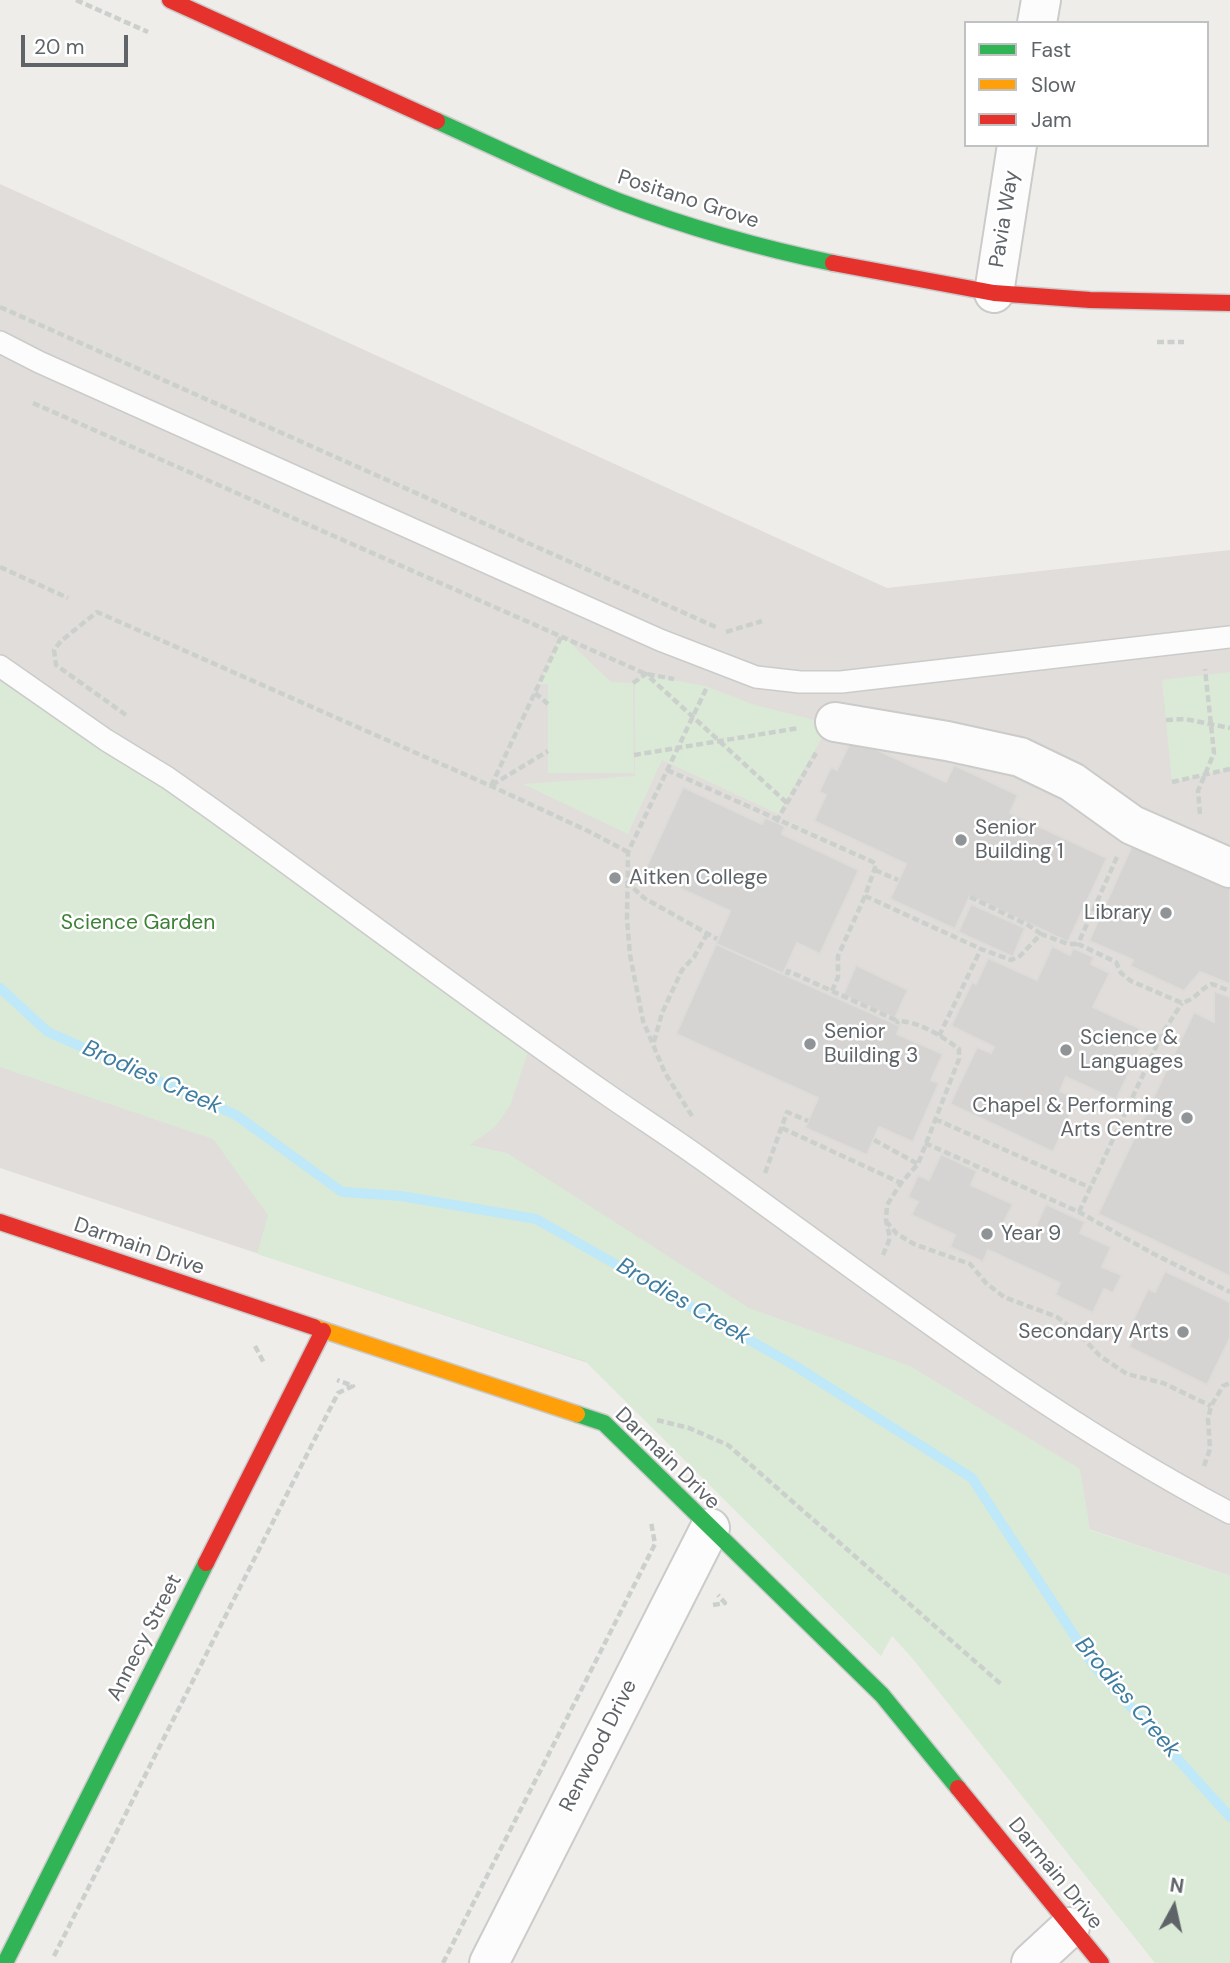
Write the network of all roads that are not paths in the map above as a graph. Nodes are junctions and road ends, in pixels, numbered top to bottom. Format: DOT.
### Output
graph roads {
  1 [pos="170,0"];
  2 [pos="1041,0"];
  3 [pos="1037,21"];
  4 [pos="1017,147"];
  5 [pos="994,293"];
  6 [pos="1230,303"];
  7 [pos="0,342"];
  8 [pos="20,354"];
  9 [pos="1230,637"];
  10 [pos="0,666"];
  11 [pos="835,722"];
  12 [pos="1216,862"];
  13 [pos="0,1222"];
  14 [pos="323,1331"];
  15 [pos="1230,1513"];
  16 [pos="710,1528"];
  17 [pos="1070,1927"];
  18 [pos="5,1963"];
  19 [pos="489,1963"];
  20 [pos="1031,1963"];
  21 [pos="1101,1963"];
  1 -- 5 [label="street, Positano Grove"];
  2 -- 3 [label="street"];
  4 -- 5 [label="street, Pavia Way"];
  5 -- 6 [label="street, Positano Grove"];
  7 -- 8 [label="lane"];
  8 -- 9 [label="lane"];
  10 -- 15 [label="lane"];
  11 -- 12 [label="street"];
  13 -- 14 [label="street, Darmain Drive"];
  14 -- 16 [label="street, Darmain Drive"];
  14 -- 18 [label="street, Annecy Street"];
  16 -- 17 [label="street, Darmain Drive"];
  16 -- 19 [label="street, Renwood Drive"];
  17 -- 20 [label="street"];
  17 -- 21 [label="street, Darmain Drive"];
}
